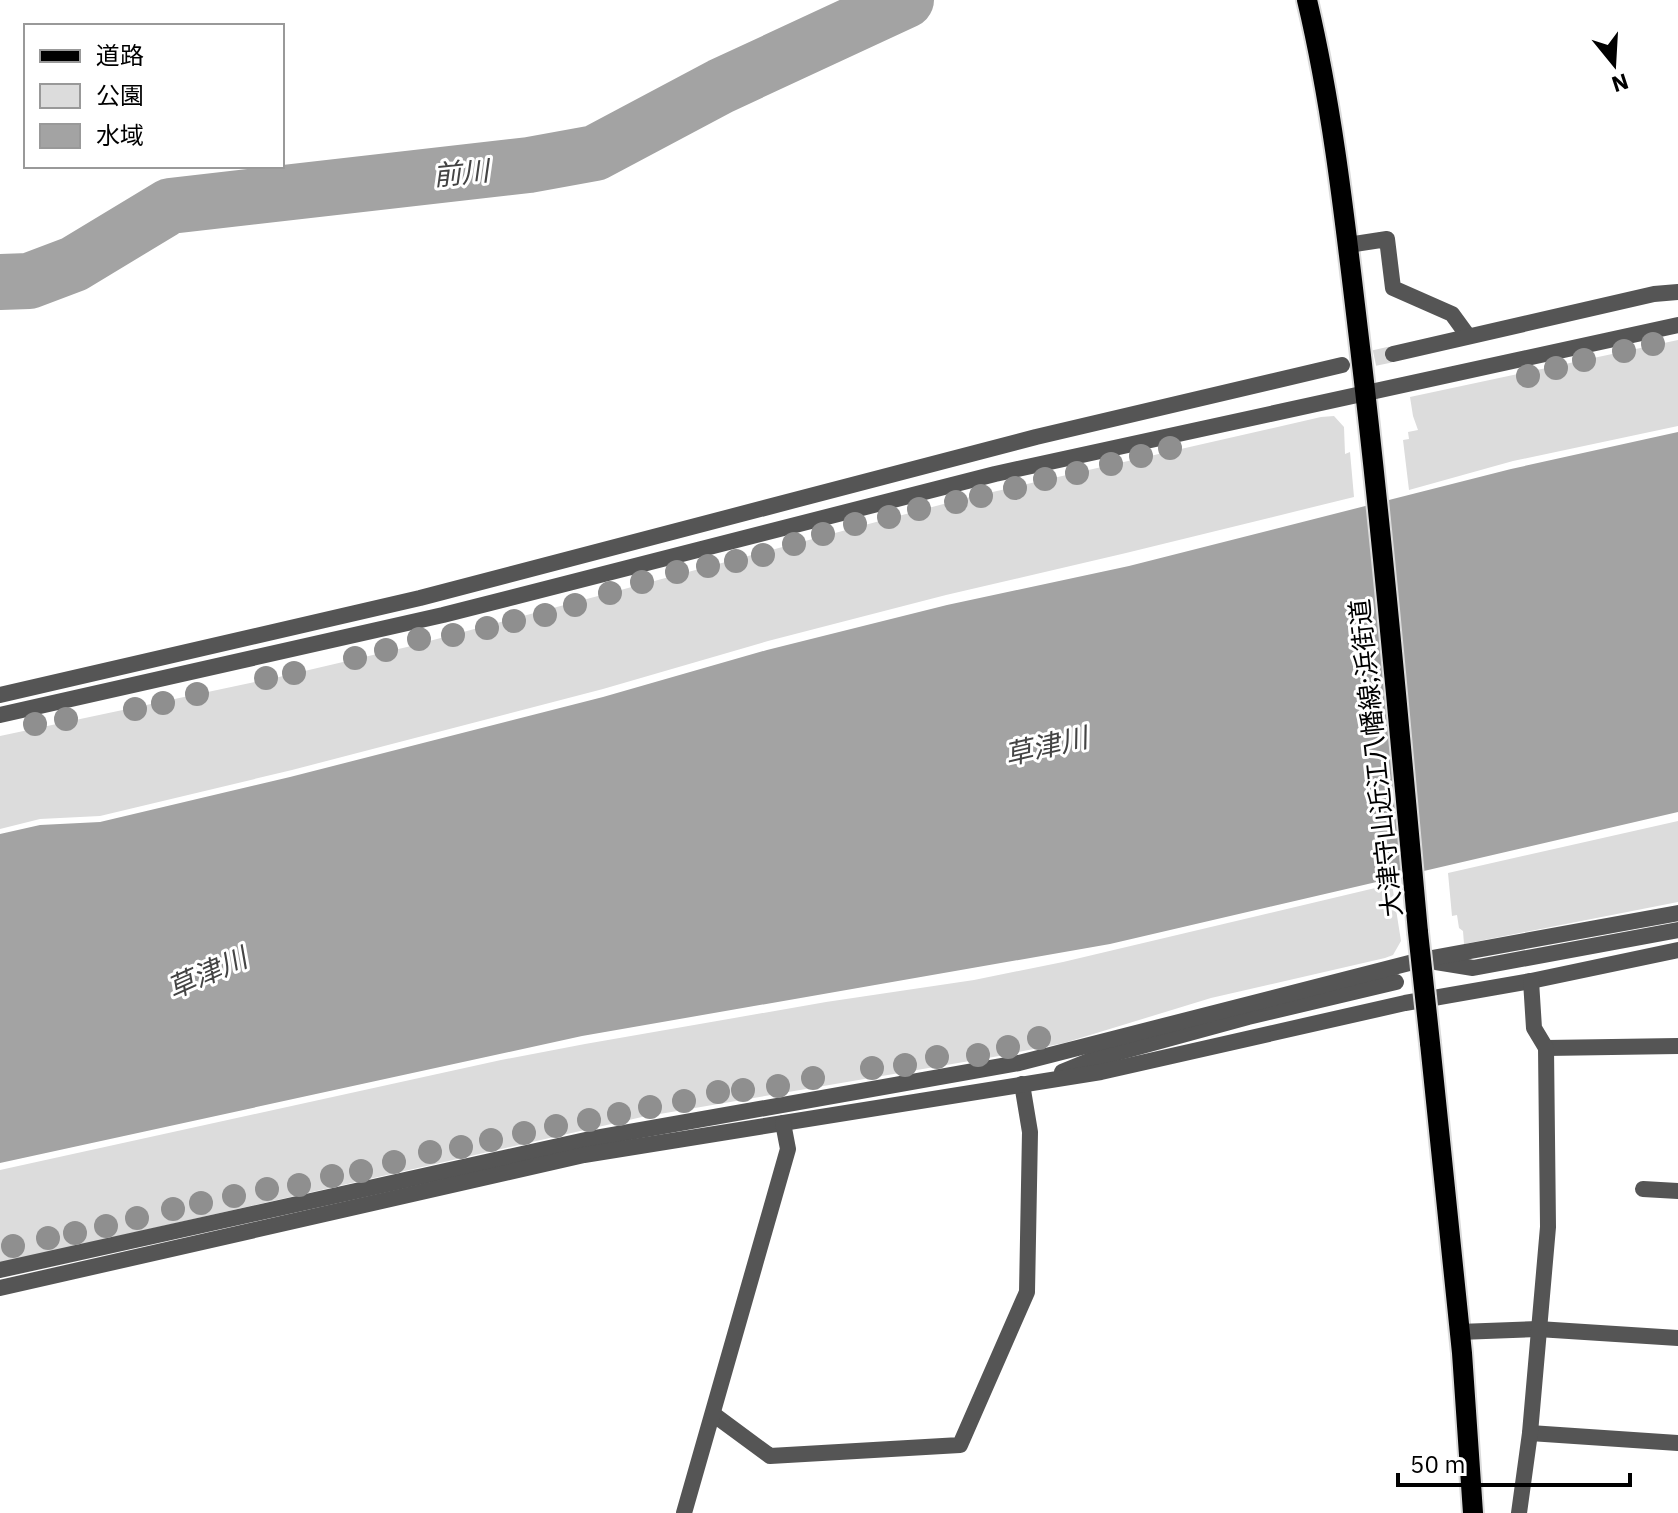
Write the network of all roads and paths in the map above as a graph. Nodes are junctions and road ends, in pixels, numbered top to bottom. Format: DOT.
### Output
graph roads {
  1 [pos="1307,0"];
  2 [pos="1348,245"];
  3 [pos="1678,292"];
  4 [pos="1678,325"];
  5 [pos="1468,336"];
  6 [pos="1393,354"];
  7 [pos="1342,365"];
  8 [pos="1366,393"];
  9 [pos="862,483"];
  10 [pos="868,507"];
  11 [pos="689,528"];
  12 [pos="690,552"];
  13 [pos="0,695"];
  14 [pos="0,715"];
  15 [pos="1678,913"];
  16 [pos="1678,930"];
  17 [pos="1678,950"];
  18 [pos="1421,960"];
  19 [pos="1531,981"];
  20 [pos="1396,982"];
  21 [pos="1678,1046"];
  22 [pos="1546,1048"];
  23 [pos="1029,1084"];
  24 [pos="783,1123"];
  25 [pos="1643,1189"];
  26 [pos="1678,1191"];
  27 [pos="0,1270"];
  28 [pos="0,1288"];
  29 [pos="1538,1329"];
  30 [pos="1459,1332"];
  31 [pos="1678,1338"];
  32 [pos="713,1414"];
  33 [pos="1530,1433"];
  34 [pos="1678,1443"];
  35 [pos="684,1513"];
  36 [pos="1473,1513"];
  37 [pos="1519,1513"];
  1 -- 2 [label="main road, 大津守山近江八幡線;浜街道"];
  2 -- 5 [label="street"];
  2 -- 8 [label="main road, 大津守山近江八幡線;浜街道"];
  3 -- 5 [label="street"];
  4 -- 8 [label="street"];
  5 -- 6 [label="street"];
  7 -- 9 [label="street"];
  8 -- 10 [label="street"];
  8 -- 18 [label="main road, 大津守山近江八幡線;浜街道, bridge"];
  9 -- 10 [label="street"];
  9 -- 11 [label="street"];
  10 -- 12 [label="street"];
  11 -- 12 [label="street"];
  11 -- 13 [label="street"];
  12 -- 14 [label="street"];
  15 -- 18 [label="street"];
  16 -- 18 [label="street"];
  17 -- 19 [label="street"];
  18 -- 27 [label="street"];
  18 -- 30 [label="main road, 大津守山近江八幡線;浜街道, bridge"];
  19 -- 22 [label="street"];
  19 -- 23 [label="street"];
  20 -- 23 [label="street"];
  21 -- 22 [label="street"];
  22 -- 29 [label="street"];
  23 -- 24 [label="street"];
  23 -- 32 [label="street"];
  24 -- 28 [label="street"];
  24 -- 32 [label="street"];
  25 -- 26 [label="street"];
  29 -- 30 [label="street"];
  29 -- 31 [label="street"];
  29 -- 33 [label="street"];
  30 -- 36 [label="main road, 大津守山近江八幡線;浜街道"];
  32 -- 35 [label="street"];
  33 -- 34 [label="street"];
  33 -- 37 [label="street"];
}
